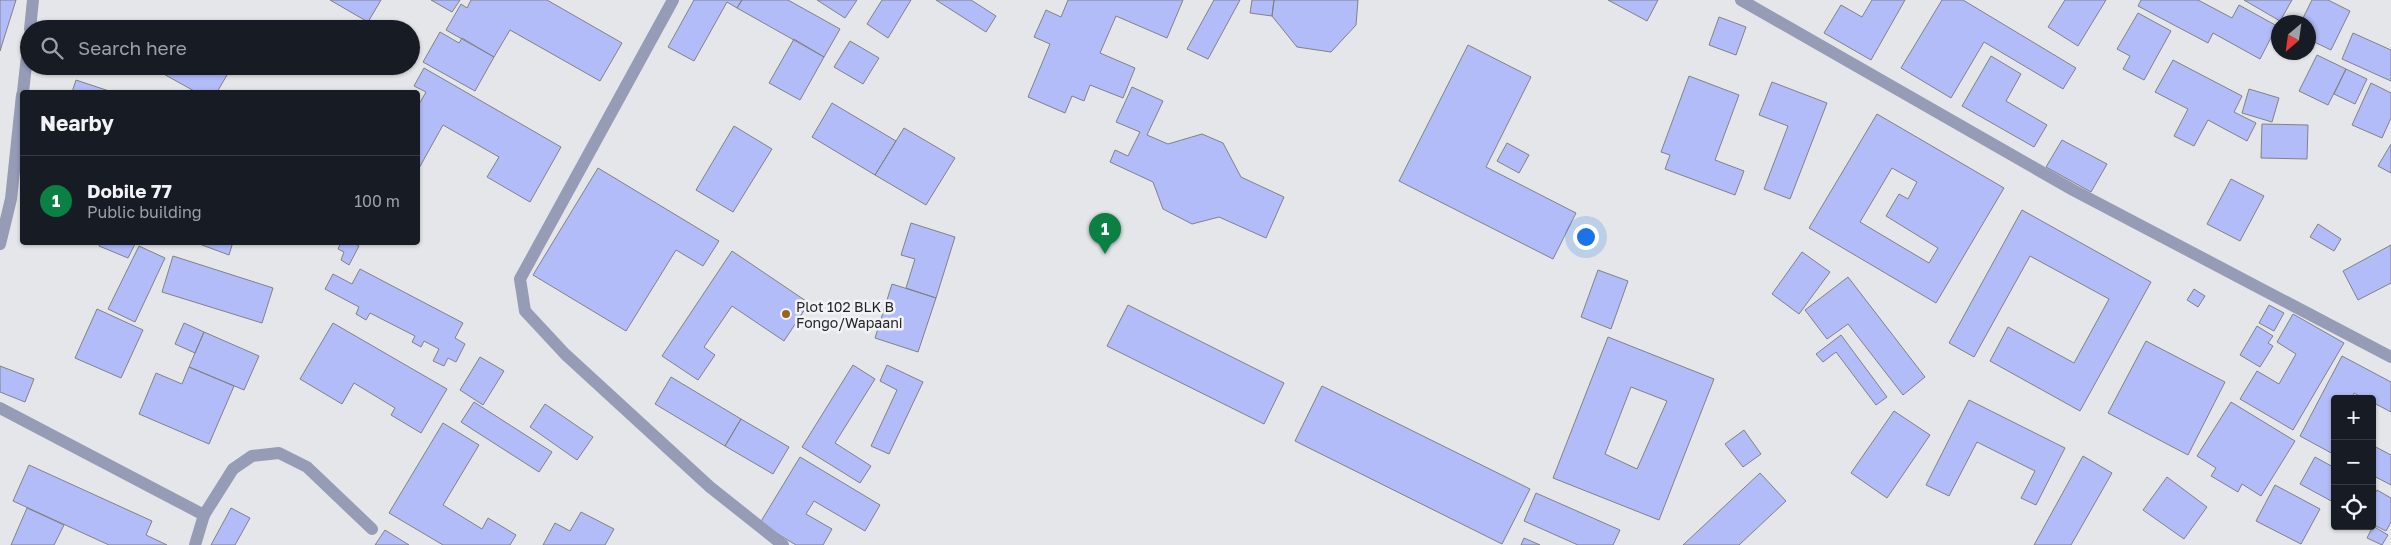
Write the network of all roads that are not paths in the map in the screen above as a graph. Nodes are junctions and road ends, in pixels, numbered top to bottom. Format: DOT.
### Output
graph roads {
  1 [pos="33,0"];
  2 [pos="673,0"];
  3 [pos="1741,0"];
  4 [pos="31,20"];
  5 [pos="25,75"];
  6 [pos="23,90"];
  7 [pos="20,120"];
  8 [pos="0,244"];
  9 [pos="2391,357"];
  10 [pos="0,408"];
  11 [pos="204,515"];
  12 [pos="372,529"];
  13 [pos="195,545"];
  14 [pos="783,545"];
  1 -- 4 [label="street"];
  2 -- 14 [label="street"];
  3 -- 9 [label="street"];
  5 -- 6 [label="street"];
  7 -- 8 [label="street"];
  10 -- 11 [label="street"];
  11 -- 12 [label="street"];
  11 -- 13 [label="street"];
}
